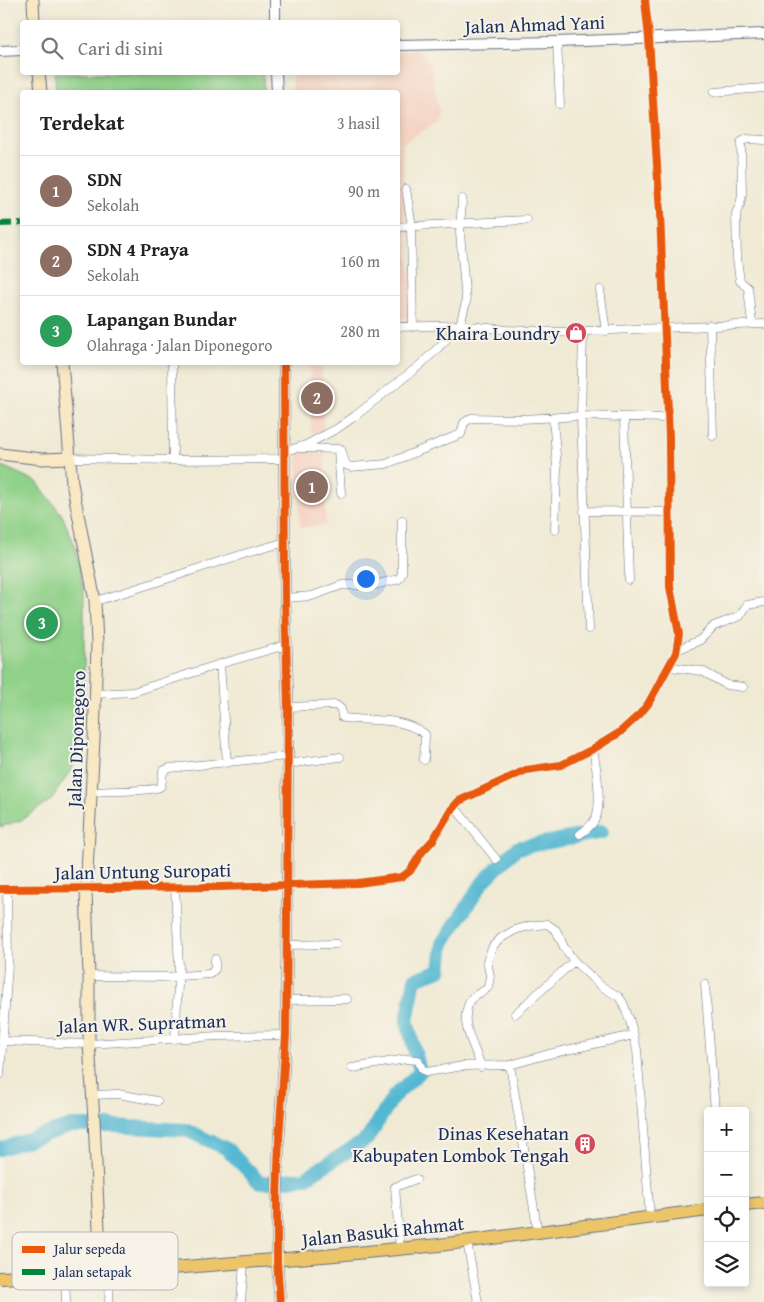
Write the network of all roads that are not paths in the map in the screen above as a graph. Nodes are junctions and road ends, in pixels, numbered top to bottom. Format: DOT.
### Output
graph roads {
  1 [pos="33,0"];
  2 [pos="275,0"];
  3 [pos="645,0"];
  4 [pos="34,20"];
  5 [pos="275,20"];
  6 [pos="764,34"];
  7 [pos="650,38"];
  8 [pos="557,42"];
  9 [pos="400,45"];
  10 [pos="20,50"];
  11 [pos="0,51"];
  12 [pos="39,75"];
  13 [pos="276,75"];
  14 [pos="764,88"];
  15 [pos="41,90"];
  16 [pos="277,90"];
  17 [pos="714,92"];
  18 [pos="560,104"];
  19 [pos="764,140"];
  20 [pos="406,189"];
  21 [pos="462,199"];
  22 [pos="527,220"];
  23 [pos="460,223"];
  24 [pos="400,227"];
  25 [pos="412,227"];
  26 [pos="600,290"];
  27 [pos="752,324"];
  28 [pos="764,324"];
  29 [pos="460,325"];
  30 [pos="710,326"];
  31 [pos="413,327"];
  32 [pos="400,328"];
  33 [pos="664,328"];
  34 [pos="583,331"];
  35 [pos="606,331"];
  36 [pos="62,365"];
  37 [pos="172,365"];
  38 [pos="284,365"];
  39 [pos="582,416"];
  40 [pos="553,417"];
  41 [pos="624,417"];
  42 [pos="668,418"];
  43 [pos="713,436"];
  44 [pos="299,448"];
  45 [pos="338,449"];
  46 [pos="0,454"];
  47 [pos="285,455"];
  48 [pos="69,458"];
  49 [pos="173,460"];
  50 [pos="341,493"];
  51 [pos="584,511"];
  52 [pos="626,512"];
  53 [pos="670,512"];
  54 [pos="402,520"];
  55 [pos="555,530"];
  56 [pos="286,542"];
  57 [pos="628,580"];
  58 [pos="285,598"];
  59 [pos="95,601"];
  60 [pos="764,602"];
  61 [pos="589,630"];
  62 [pos="286,645"];
  63 [pos="677,650"];
  64 [pos="220,664"];
  65 [pos="670,666"];
  66 [pos="742,687"];
  67 [pos="96,694"];
  68 [pos="288,707"];
  69 [pos="594,749"];
  70 [pos="340,757"];
  71 [pos="287,760"];
  72 [pos="424,760"];
  73 [pos="226,762"];
  74 [pos="91,792"];
  75 [pos="454,806"];
  76 [pos="580,834"];
  77 [pos="496,859"];
  78 [pos="287,885"];
  79 [pos="175,887"];
  80 [pos="4,889"];
  81 [pos="86,890"];
  82 [pos="336,944"];
  83 [pos="287,945"];
  84 [pos="215,959"];
  85 [pos="574,961"];
  86 [pos="89,976"];
  87 [pos="179,977"];
  88 [pos="704,984"];
  89 [pos="347,999"];
  90 [pos="286,1000"];
  91 [pos="515,1014"];
  92 [pos="286,1035"];
  93 [pos="634,1035"];
  94 [pos="175,1039"];
  95 [pos="1,1041"];
  96 [pos="89,1044"];
  97 [pos="510,1065"];
  98 [pos="481,1067"];
  99 [pos="352,1068"];
  100 [pos="0,1075"];
  101 [pos="92,1095"];
  102 [pos="157,1101"];
  103 [pos="715,1107"];
  104 [pos="416,1179"];
  105 [pos="764,1203"];
  106 [pos="749,1205"];
  107 [pos="704,1211"];
  108 [pos="650,1219"];
  109 [pos="103,1232"];
  110 [pos="538,1233"];
  111 [pos="467,1242"];
  112 [pos="400,1249"];
  113 [pos="277,1261"];
  114 [pos="244,1263"];
  115 [pos="178,1268"];
  116 [pos="241,1302"];
  117 [pos="280,1302"];
  118 [pos="478,1302"];
  1 -- 4 [label="main road"];
  2 -- 5 [label="street"];
  3 -- 7 [label="street"];
  6 -- 7 [label="street, Jalan Ahmad Yani"];
  7 -- 8 [label="street, Jalan Ahmad Yani"];
  7 -- 33 [label="street"];
  8 -- 9 [label="street, Jalan Ahmad Yani"];
  8 -- 18 [label="street"];
  10 -- 11 [label="street"];
  12 -- 15 [label="main road"];
  13 -- 16 [label="street"];
  14 -- 17 [label="street"];
  19 -- 27 [label="street"];
  20 -- 25 [label="street"];
  21 -- 23 [label="street"];
  22 -- 23 [label="street"];
  23 -- 25 [label="street"];
  23 -- 29 [label="street"];
  24 -- 25 [label="street"];
  25 -- 31 [label="street"];
  26 -- 35 [label="street"];
  27 -- 28 [label="street"];
  27 -- 30 [label="street"];
  29 -- 31 [label="street"];
  29 -- 34 [label="street"];
  29 -- 44 [label="street"];
  30 -- 33 [label="street"];
  30 -- 43 [label="street"];
  31 -- 32 [label="street"];
  33 -- 35 [label="street"];
  33 -- 42 [label="street"];
  34 -- 35 [label="street"];
  34 -- 39 [label="street"];
  36 -- 48 [label="main road, Jalan Diponegoro"];
  37 -- 49 [label="street"];
  38 -- 47 [label="street"];
  39 -- 40 [label="street"];
  39 -- 41 [label="street"];
  39 -- 51 [label="street"];
  40 -- 45 [label="street"];
  40 -- 55 [label="street"];
  41 -- 42 [label="street"];
  41 -- 52 [label="street"];
  42 -- 53 [label="street"];
  44 -- 45 [label="street"];
  44 -- 47 [label="street"];
  45 -- 50 [label="street"];
  46 -- 48 [label="main road"];
  47 -- 49 [label="street"];
  47 -- 56 [label="street"];
  48 -- 49 [label="street"];
  48 -- 59 [label="main road, Jalan Diponegoro"];
  51 -- 52 [label="street"];
  51 -- 61 [label="street"];
  52 -- 53 [label="street"];
  52 -- 57 [label="street"];
  53 -- 63 [label="street"];
  54 -- 58 [label="street"];
  56 -- 58 [label="street"];
  56 -- 59 [label="street"];
  58 -- 62 [label="street"];
  59 -- 67 [label="main road, Jalan Diponegoro"];
  60 -- 63 [label="street"];
  62 -- 64 [label="street"];
  62 -- 68 [label="street"];
  63 -- 65 [label="street"];
  64 -- 67 [label="street"];
  64 -- 73 [label="street"];
  65 -- 66 [label="street"];
  65 -- 69 [label="street"];
  67 -- 74 [label="main road, Jalan Diponegoro"];
  68 -- 71 [label="street"];
  68 -- 72 [label="street"];
  69 -- 75 [label="street"];
  69 -- 76 [label="street"];
  70 -- 71 [label="street"];
  71 -- 73 [label="street"];
  71 -- 78 [label="street"];
  73 -- 74 [label="street"];
  74 -- 81 [label="main road, Jalan Diponegoro"];
  75 -- 77 [label="street"];
  75 -- 78 [label="street, Jalan Untung Suropati"];
  78 -- 79 [label="street, Jalan Untung Suropati"];
  78 -- 83 [label="street"];
  79 -- 81 [label="street, Jalan Untung Suropati"];
  79 -- 87 [label="street"];
  80 -- 81 [label="street, Jalan Untung Suropati"];
  80 -- 95 [label="street"];
  81 -- 86 [label="main road, Jalan Diponegoro"];
  82 -- 83 [label="street"];
  83 -- 90 [label="street"];
  84 -- 87 [label="street"];
  85 -- 91 [label="street"];
  85 -- 93 [label="street"];
  85 -- 98 [label="street"];
  86 -- 87 [label="street"];
  86 -- 96 [label="main road, Jalan Diponegoro"];
  87 -- 94 [label="street"];
  88 -- 103 [label="street"];
  89 -- 90 [label="street"];
  90 -- 92 [label="street"];
  92 -- 94 [label="street, Jalan WR. Supratman"];
  92 -- 113 [label="street"];
  93 -- 97 [label="street"];
  93 -- 108 [label="street"];
  94 -- 96 [label="street, Jalan WR. Supratman"];
  95 -- 96 [label="street, Jalan WR. Supratman"];
  95 -- 100 [label="street"];
  96 -- 101 [label="main road, Jalan Diponegoro"];
  97 -- 98 [label="street"];
  97 -- 110 [label="street"];
  98 -- 99 [label="street"];
  101 -- 102 [label="street"];
  101 -- 109 [label="main road, Jalan Diponegoro"];
  104 -- 112 [label="street"];
  105 -- 106 [label="main road"];
  107 -- 108 [label="main road, Jalan Basuki Rahmat"];
  108 -- 110 [label="main road, Jalan Basuki Rahmat"];
  110 -- 111 [label="main road, Jalan Basuki Rahmat"];
  111 -- 112 [label="main road, Jalan Basuki Rahmat"];
  111 -- 118 [label="street"];
  112 -- 113 [label="main road, Jalan Basuki Rahmat"];
  113 -- 114 [label="main road, Jalan Basuki Rahmat"];
  113 -- 117 [label="street"];
  114 -- 115 [label="main road, Jalan Basuki Rahmat"];
  114 -- 116 [label="street"];
}
